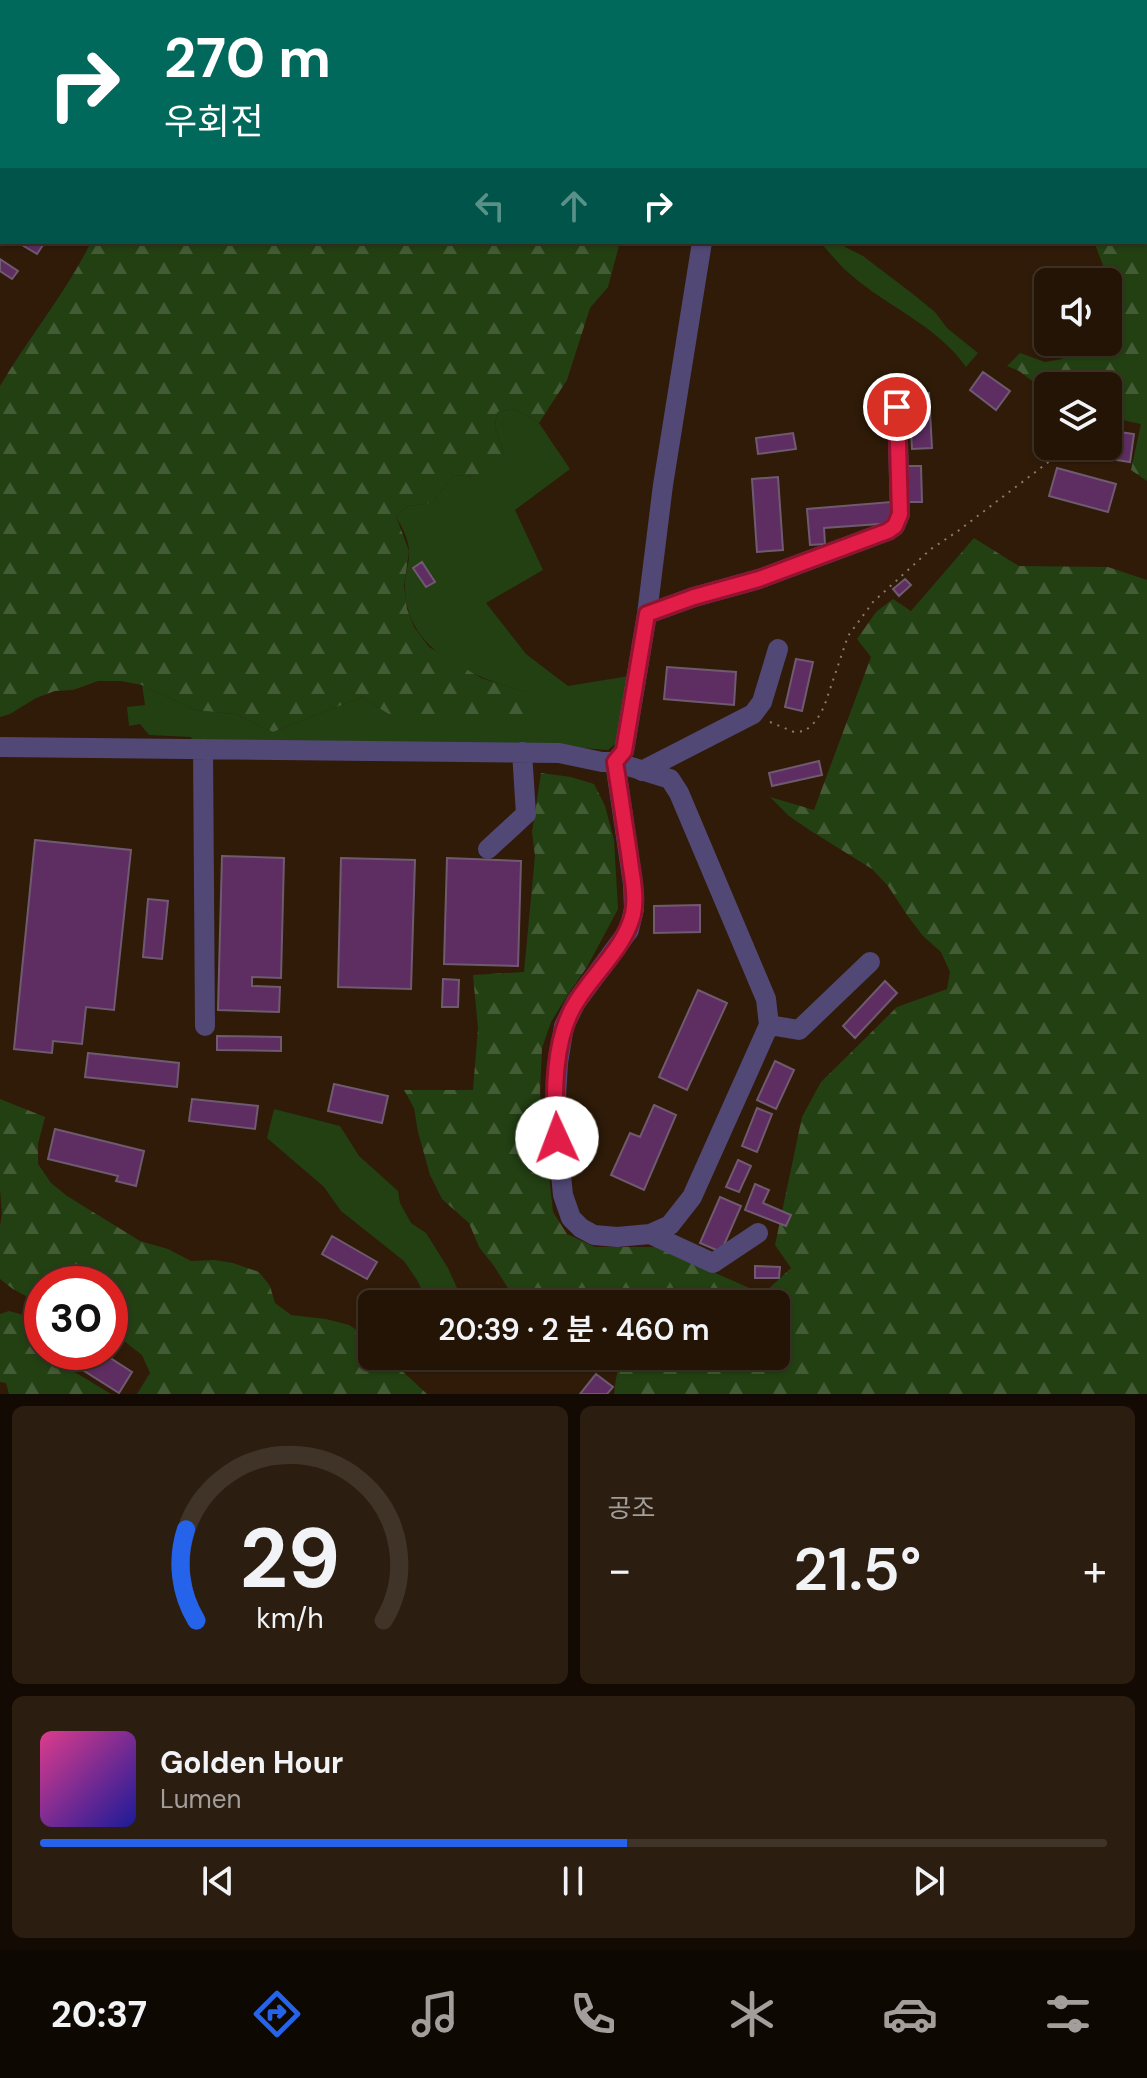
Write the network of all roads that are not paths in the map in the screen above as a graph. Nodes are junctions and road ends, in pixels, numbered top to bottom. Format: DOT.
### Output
graph roads {
  1 [pos="702,244"];
  2 [pos="897,407"];
  3 [pos="647,614"];
  4 [pos="778,649"];
  5 [pos="0,747"];
  6 [pos="203,749"];
  7 [pos="522,752"];
  8 [pos="615,762"];
  9 [pos="642,771"];
  10 [pos="488,849"];
  11 [pos="870,962"];
  12 [pos="769,1025"];
  13 [pos="205,1026"];
  14 [pos="758,1233"];
  15 [pos="650,1234"];
  1 -- 3 [label="street"];
  2 -- 3 [label="street"];
  3 -- 8 [label="street"];
  4 -- 9 [label="street"];
  5 -- 6 [label="street"];
  6 -- 7 [label="street"];
  6 -- 13 [label="street"];
  7 -- 8 [label="street"];
  7 -- 10 [label="street"];
  8 -- 9 [label="street"];
  8 -- 15 [label="street"];
  9 -- 12 [label="street"];
  11 -- 12 [label="street"];
  12 -- 15 [label="street"];
  14 -- 15 [label="street"];
}
